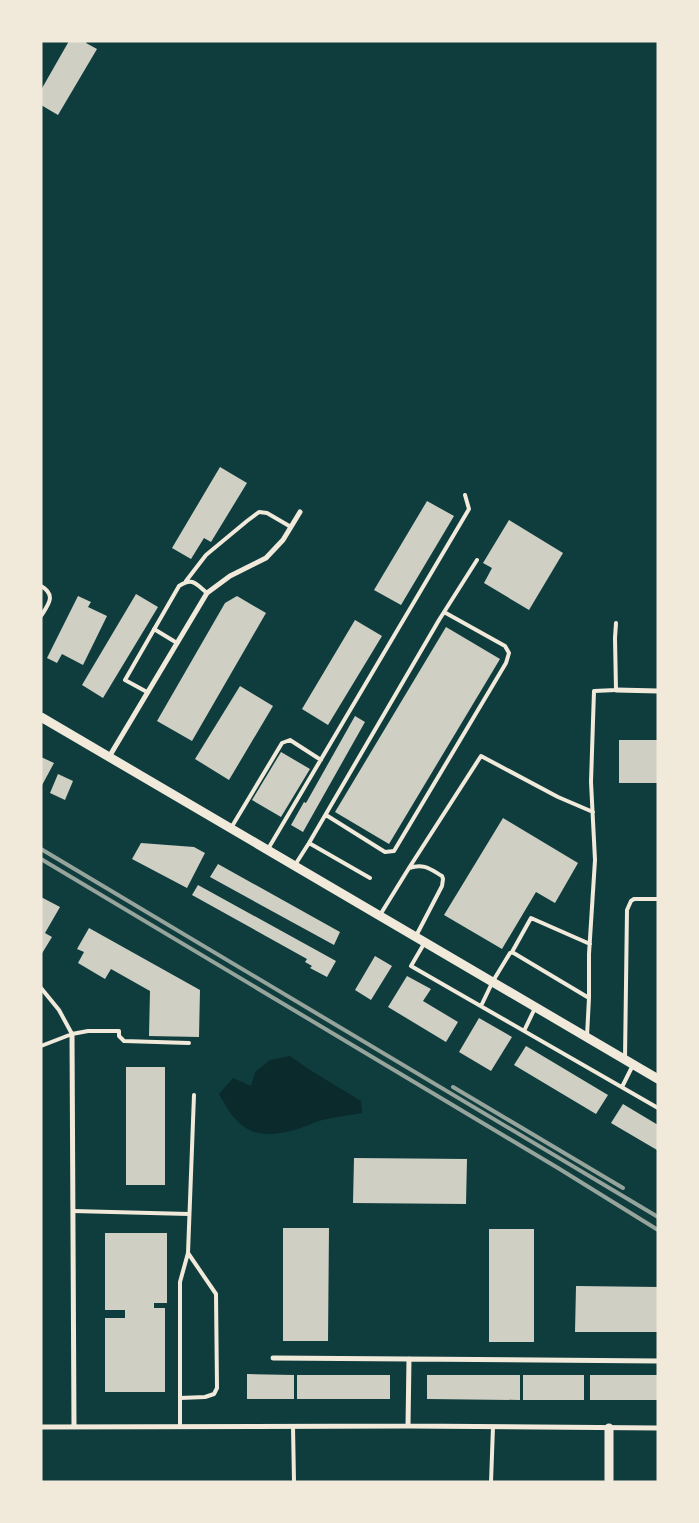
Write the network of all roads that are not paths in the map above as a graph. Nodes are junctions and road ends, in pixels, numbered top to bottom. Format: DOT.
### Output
graph roads {
  1 [pos="466,495"];
  2 [pos="300,512"];
  3 [pos="291,527"];
  4 [pos="477,560"];
  5 [pos="186,581"];
  6 [pos="41,586"];
  7 [pos="207,593"];
  8 [pos="444,612"];
  9 [pos="41,616"];
  10 [pos="616,623"];
  11 [pos="154,629"];
  12 [pos="177,643"];
  13 [pos="616,690"];
  14 [pos="658,690"];
  15 [pos="147,692"];
  16 [pos="41,717"];
  17 [pos="109,757"];
  18 [pos="321,760"];
  19 [pos="593,812"];
  20 [pos="326,815"];
  21 [pos="231,828"];
  22 [pos="309,843"];
  23 [pos="268,849"];
  24 [pos="295,865"];
  25 [pos="409,868"];
  26 [pos="370,878"];
  27 [pos="658,899"];
  28 [pos="380,915"];
  29 [pos="416,936"];
  30 [pos="425,941"];
  31 [pos="590,944"];
  32 [pos="512,952"];
  33 [pos="493,981"];
  34 [pos="41,988"];
  35 [pos="589,998"];
  36 [pos="480,1006"];
  37 [pos="536,1006"];
  38 [pos="524,1031"];
  39 [pos="72,1034"];
  40 [pos="587,1036"];
  41 [pos="190,1043"];
  42 [pos="41,1046"];
  43 [pos="629,1062"];
  44 [pos="658,1079"];
  45 [pos="622,1087"];
  46 [pos="194,1094"];
  47 [pos="658,1108"];
  48 [pos="73,1212"];
  49 [pos="190,1214"];
  50 [pos="188,1253"];
  51 [pos="273,1358"];
  52 [pos="409,1359"];
  53 [pos="658,1361"];
  54 [pos="180,1398"];
  55 [pos="293,1426"];
  56 [pos="408,1426"];
  57 [pos="41,1427"];
  58 [pos="74,1427"];
  59 [pos="180,1427"];
  60 [pos="492,1427"];
  61 [pos="609,1428"];
  62 [pos="658,1428"];
  63 [pos="294,1482"];
  64 [pos="491,1482"];
  65 [pos="609,1482"];
  1 -- 18 [label="lane"];
  2 -- 3 [label="street"];
  3 -- 5 [label="lane"];
  3 -- 7 [label="street"];
  4 -- 8 [label="lane"];
  5 -- 7 [label="lane"];
  5 -- 11 [label="lane"];
  6 -- 9 [label="lane"];
  7 -- 12 [label="street"];
  8 -- 20 [label="lane"];
  8 -- 20 [label="lane"];
  10 -- 13 [label="lane"];
  11 -- 12 [label="lane"];
  11 -- 15 [label="lane"];
  12 -- 15 [label="street"];
  13 -- 14 [label="street"];
  13 -- 19 [label="lane"];
  15 -- 17 [label="street"];
  16 -- 17 [label="street"];
  17 -- 21 [label="street"];
  18 -- 21 [label="lane"];
  18 -- 23 [label="lane"];
  19 -- 25 [label="lane"];
  19 -- 31 [label="lane"];
  20 -- 22 [label="lane"];
  21 -- 23 [label="street"];
  22 -- 24 [label="lane"];
  22 -- 26 [label="lane"];
  23 -- 24 [label="street"];
  24 -- 28 [label="street"];
  25 -- 28 [label="lane"];
  25 -- 29 [label="lane"];
  27 -- 43 [label="lane"];
  28 -- 29 [label="street"];
  29 -- 30 [label="street"];
  30 -- 33 [label="street"];
  30 -- 36 [label="lane"];
  31 -- 32 [label="lane"];
  31 -- 35 [label="lane"];
  32 -- 33 [label="lane"];
  32 -- 35 [label="lane"];
  33 -- 36 [label="lane"];
  33 -- 37 [label="street"];
  34 -- 39 [label="lane"];
  35 -- 40 [label="lane"];
  36 -- 38 [label="lane"];
  37 -- 38 [label="lane"];
  37 -- 40 [label="street"];
  38 -- 45 [label="lane"];
  39 -- 41 [label="lane"];
  39 -- 42 [label="lane"];
  39 -- 48 [label="street"];
  40 -- 43 [label="street"];
  43 -- 44 [label="street"];
  43 -- 45 [label="lane"];
  45 -- 47 [label="lane"];
  46 -- 49 [label="lane"];
  48 -- 49 [label="lane"];
  48 -- 58 [label="street"];
  49 -- 50 [label="lane"];
  50 -- 54 [label="lane"];
  50 -- 54 [label="lane"];
  51 -- 52 [label="street"];
  52 -- 53 [label="street"];
  52 -- 56 [label="street"];
  54 -- 59 [label="lane"];
  55 -- 56 [label="street"];
  55 -- 59 [label="street"];
  55 -- 63 [label="lane"];
  56 -- 60 [label="street"];
  57 -- 58 [label="street"];
  58 -- 59 [label="street"];
  60 -- 61 [label="street"];
  60 -- 64 [label="lane"];
  61 -- 62 [label="street"];
  61 -- 65 [label="street"];
}
